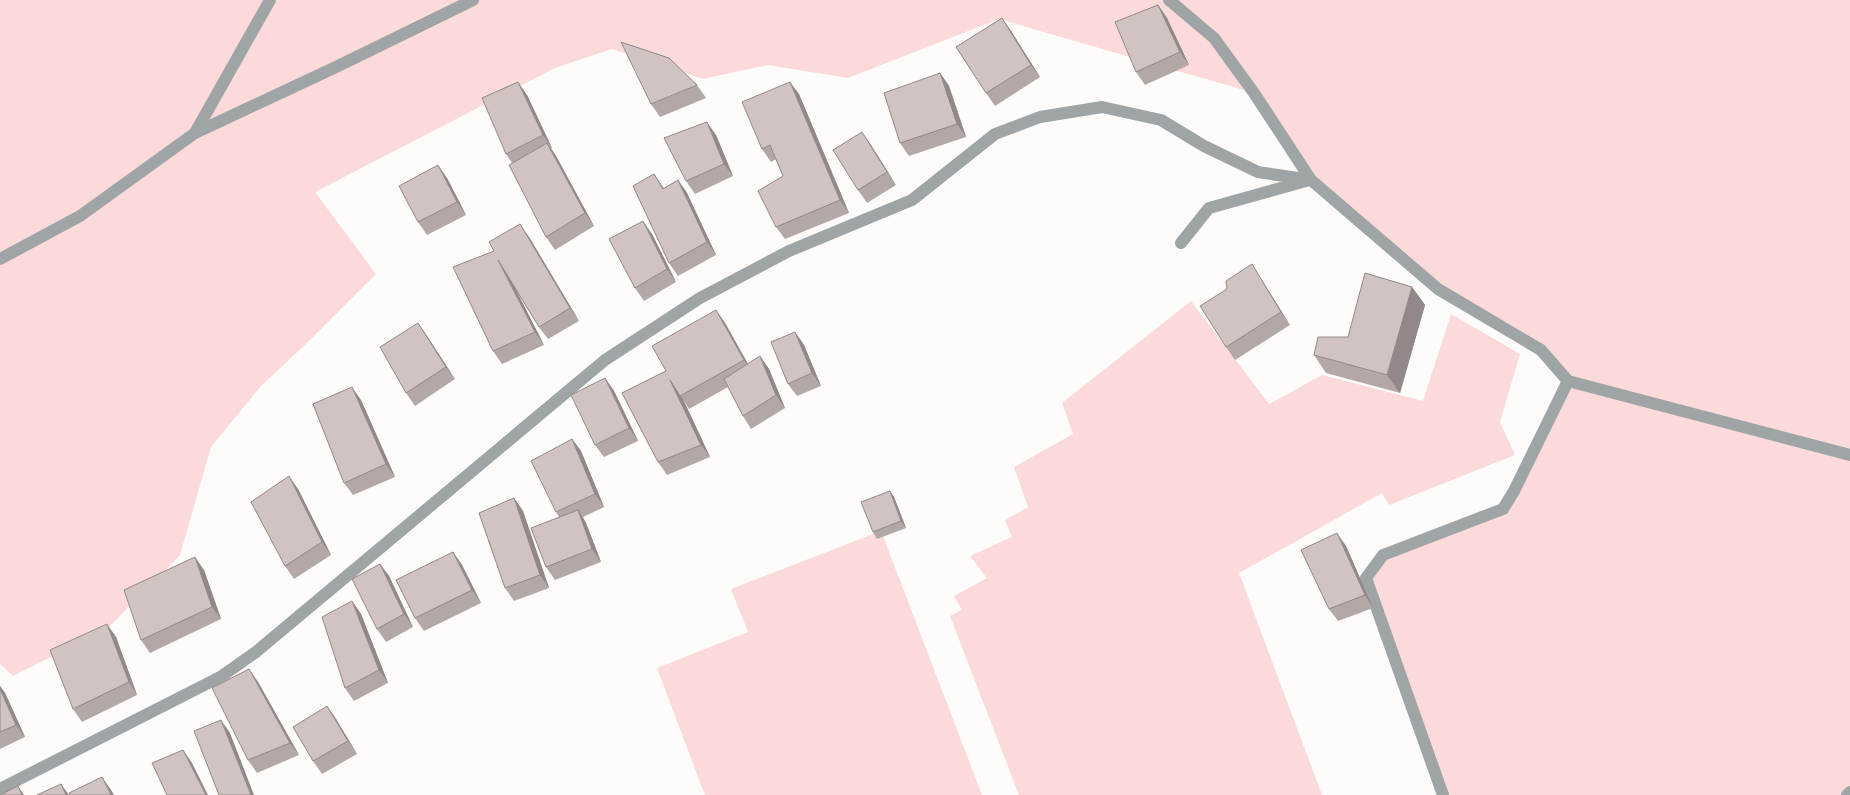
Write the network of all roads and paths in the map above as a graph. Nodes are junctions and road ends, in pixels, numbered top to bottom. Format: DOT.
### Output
graph roads {
  1 [pos="270,0"];
  2 [pos="473,0"];
  3 [pos="1169,0"];
  4 [pos="195,133"];
  5 [pos="1311,180"];
  6 [pos="1181,243"];
  7 [pos="0,259"];
  8 [pos="1568,382"];
  9 [pos="1850,455"];
  10 [pos="0,789"];
  11 [pos="1850,792"];
  12 [pos="1443,795"];
  13 [pos="1848,795"];
  1 -- 4 [label="street"];
  2 -- 4 [label="street"];
  3 -- 5 [label="street"];
  4 -- 7 [label="street"];
  5 -- 6 [label="street"];
  5 -- 8 [label="street"];
  5 -- 10 [label="street"];
  8 -- 9 [label="street"];
  8 -- 12 [label="street"];
  11 -- 13 [label="street"];
}
